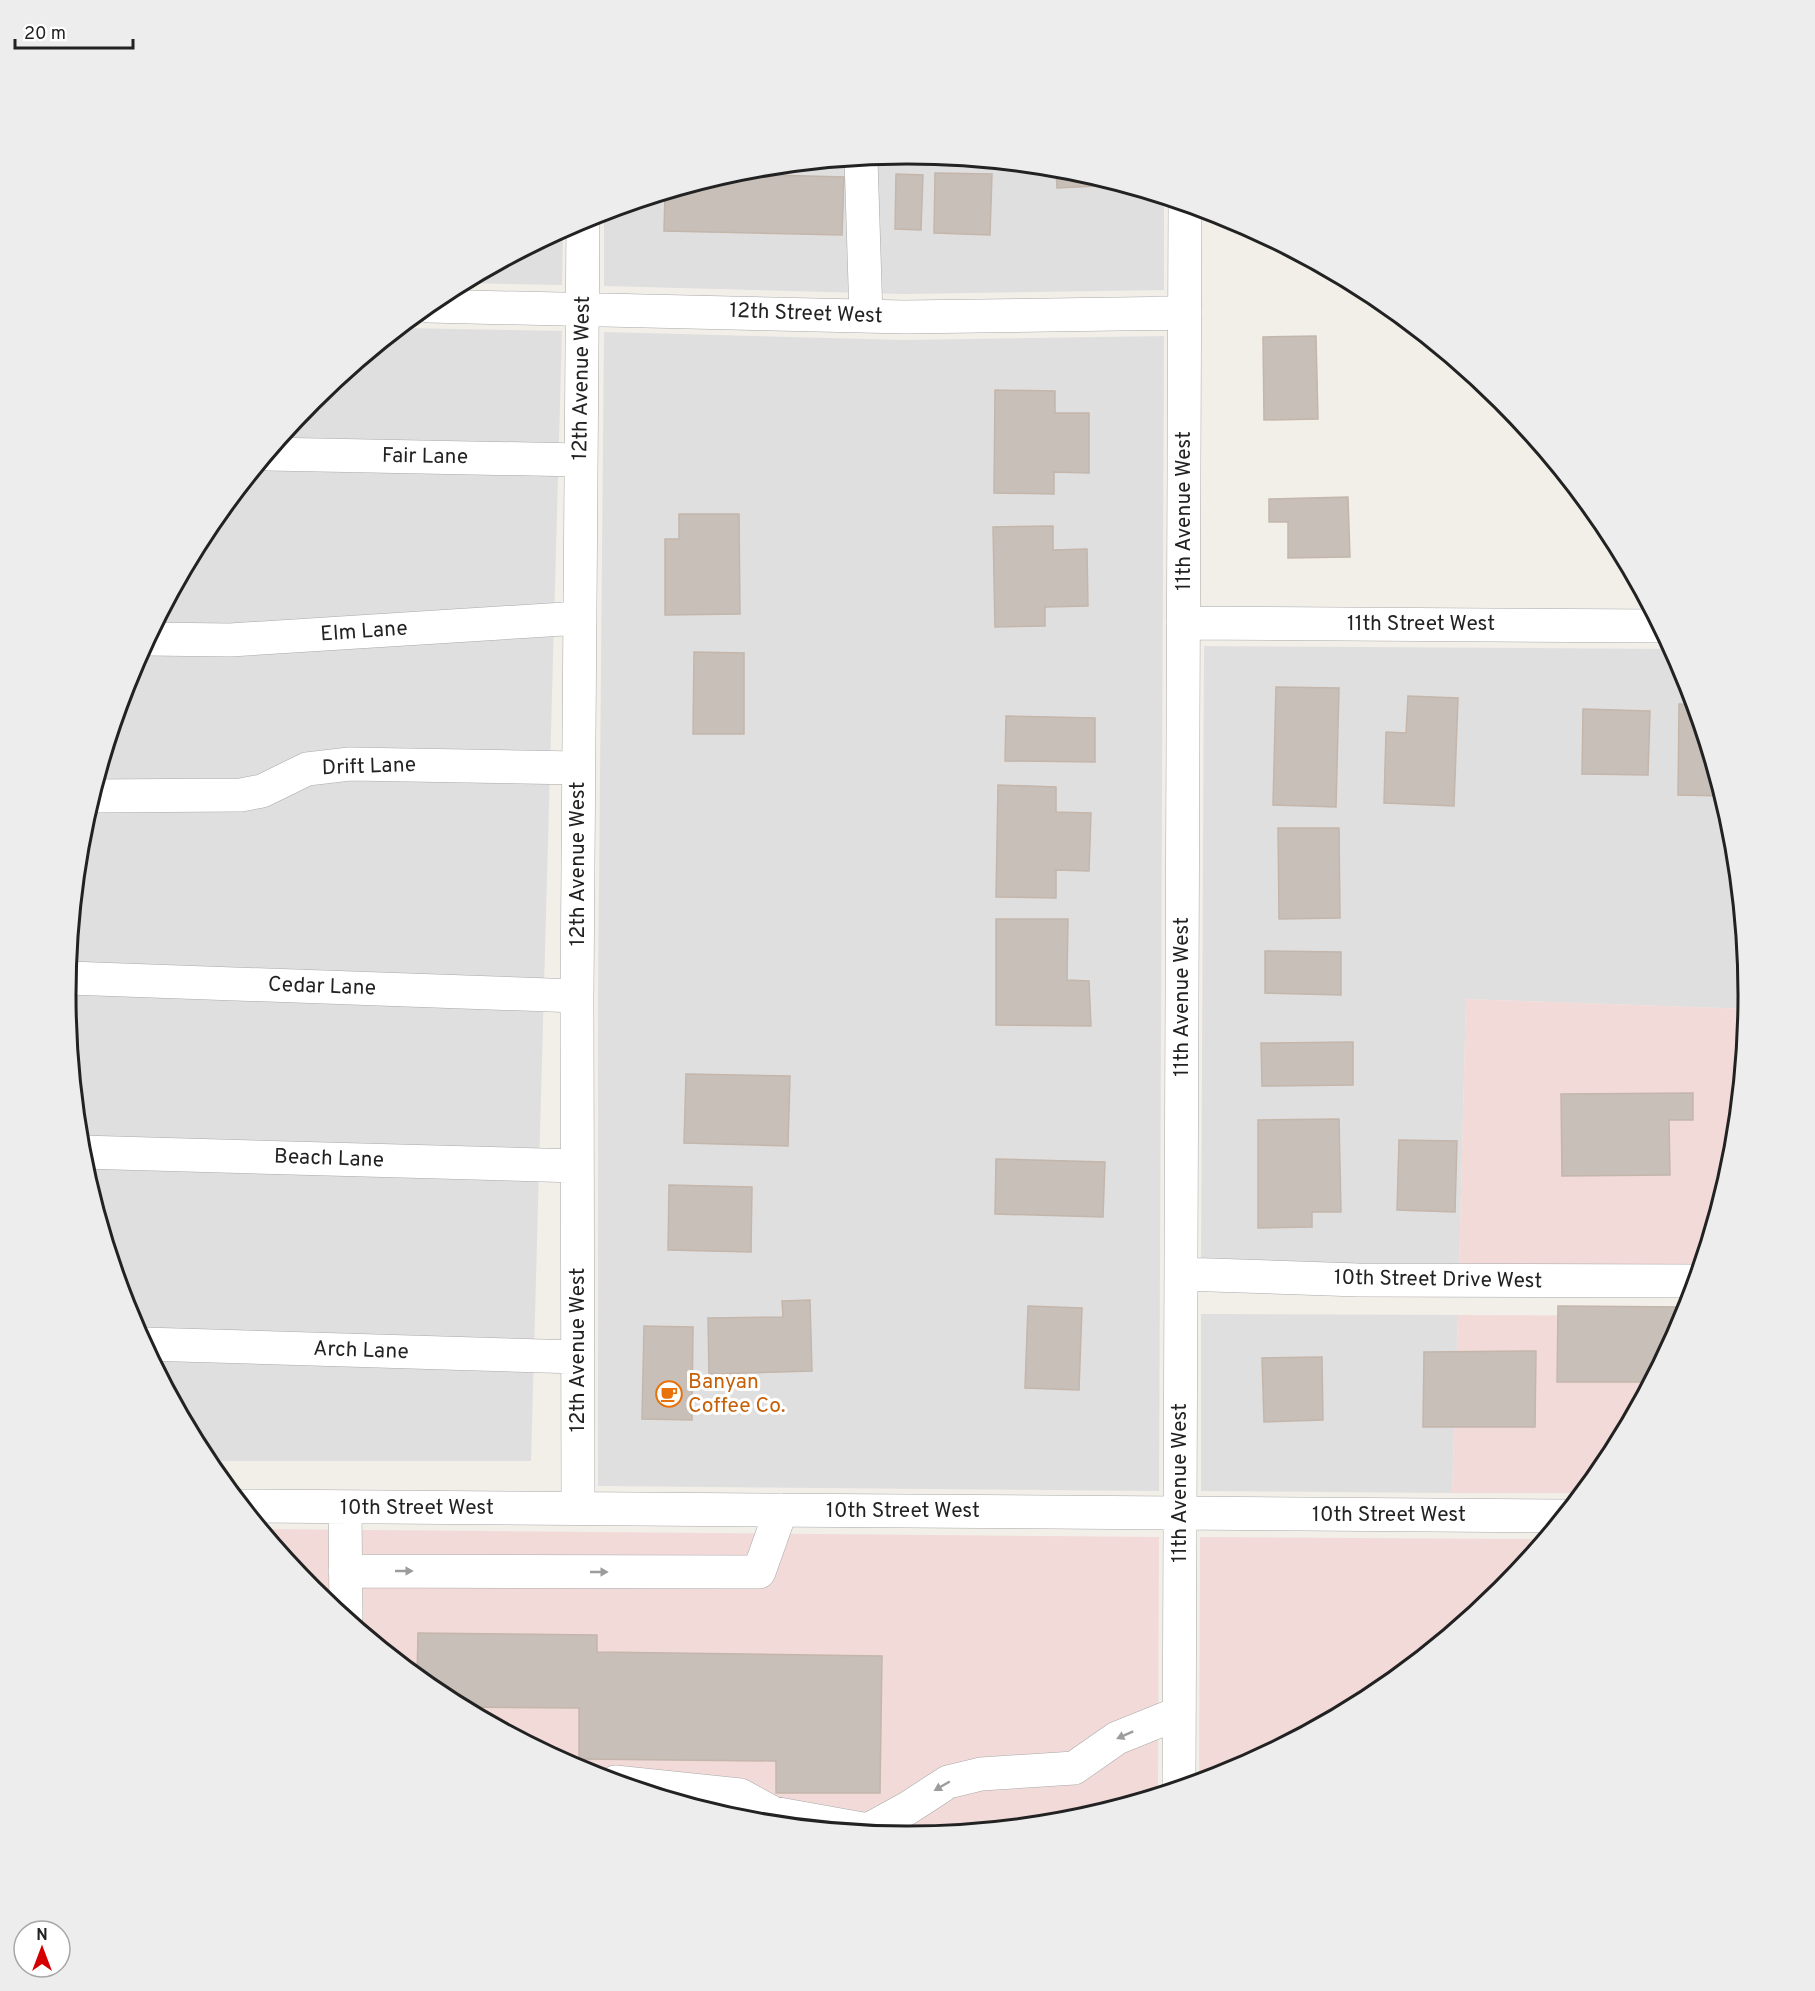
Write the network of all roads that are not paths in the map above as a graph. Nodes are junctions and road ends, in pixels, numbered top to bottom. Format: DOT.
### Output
graph roads {
  1 [pos="861,166"];
  2 [pos="1185,213"];
  3 [pos="583,231"];
  4 [pos="444,306"];
  5 [pos="583,309"];
  6 [pos="1185,313"];
  7 [pos="866,316"];
  8 [pos="278,454"];
  9 [pos="581,460"];
  10 [pos="580,618"];
  11 [pos="1184,622"];
  12 [pos="1652,626"];
  13 [pos="157,639"];
  14 [pos="579,768"];
  15 [pos="101,796"];
  16 [pos="77,978"];
  17 [pos="577,996"];
  18 [pos="91,1152"];
  19 [pos="577,1166"];
  20 [pos="1180,1274"];
  21 [pos="1687,1281"];
  22 [pos="154,1344"];
  23 [pos="578,1357"];
  24 [pos="252,1506"];
  25 [pos="345,1507"];
  26 [pos="578,1509"];
  27 [pos="781,1510"];
  28 [pos="1180,1514"];
  29 [pos="1552,1519"];
  30 [pos="345,1571"];
  31 [pos="346,1607"];
  32 [pos="1179,1713"];
  33 [pos="1179,1781"];
  34 [pos="653,1786"];
  35 [pos="819,1821"];
  36 [pos="876,1825"];
  1 -- 7 [label="street"];
  2 -- 6 [label="street, 11th Avenue West"];
  3 -- 5 [label="street, 12th Avenue West"];
  4 -- 5 [label="street, 12th Street West"];
  5 -- 7 [label="street, 12th Street West"];
  5 -- 9 [label="street, 12th Avenue West"];
  6 -- 7 [label="street, 12th Street West"];
  6 -- 11 [label="street, 11th Avenue West"];
  8 -- 9 [label="street, Fair Lane"];
  9 -- 10 [label="street, 12th Avenue West"];
  10 -- 13 [label="street, Elm Lane"];
  10 -- 14 [label="street, 12th Avenue West"];
  11 -- 12 [label="street, 11th Street West"];
  11 -- 20 [label="street, 11th Avenue West"];
  14 -- 15 [label="street, Drift Lane"];
  14 -- 17 [label="street, 12th Avenue West"];
  16 -- 17 [label="street, Cedar Lane"];
  17 -- 19 [label="street, 12th Avenue West"];
  18 -- 19 [label="street, Beach Lane"];
  19 -- 23 [label="street, 12th Avenue West"];
  20 -- 21 [label="street, 10th Street Drive West"];
  20 -- 28 [label="street, 11th Avenue West"];
  22 -- 23 [label="street, Arch Lane"];
  23 -- 26 [label="street, 12th Avenue West"];
  24 -- 25 [label="street, 10th Street West"];
  25 -- 26 [label="street, 10th Street West"];
  25 -- 30 [label="street"];
  26 -- 27 [label="street, 10th Street West"];
  27 -- 28 [label="street, 10th Street West"];
  30 -- 27 [label="street, one-way"];
  28 -- 29 [label="street, 10th Street West"];
  28 -- 32 [label="street, 11th Avenue West"];
  30 -- 31 [label="street"];
  32 -- 33 [label="street, 11th Avenue West"];
  32 -- 36 [label="street, one-way"];
  35 -- 34 [label="street, one-way"];
}
